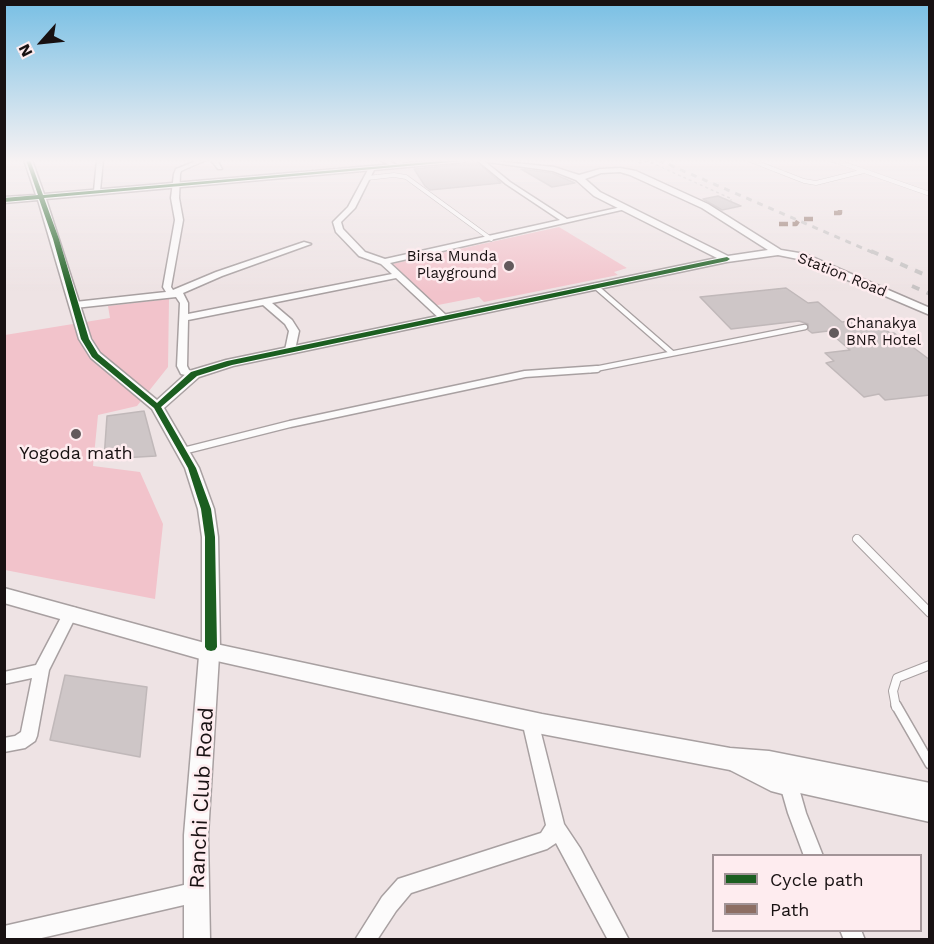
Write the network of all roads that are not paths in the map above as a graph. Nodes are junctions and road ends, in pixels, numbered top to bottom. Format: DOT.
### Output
graph roads {
  1 [pos="43,204"];
  2 [pos="176,204"];
  3 [pos="353,204"];
  4 [pos="443,204"];
  5 [pos="540,204"];
  6 [pos="619,204"];
  7 [pos="701,204"];
  8 [pos="626,208"];
  9 [pos="566,221"];
  10 [pos="491,239"];
  11 [pos="767,243"];
  12 [pos="307,244"];
  13 [pos="778,252"];
  14 [pos="722,257"];
  15 [pos="384,262"];
  16 [pos="398,275"];
  17 [pos="595,286"];
  18 [pos="175,294"];
  19 [pos="265,302"];
  20 [pos="75,305"];
  21 [pos="930,305"];
  22 [pos="930,312"];
  23 [pos="184,318"];
  24 [pos="444,318"];
  25 [pos="805,327"];
  26 [pos="290,350"];
  27 [pos="672,353"];
  28 [pos="194,374"];
  29 [pos="157,407"];
  30 [pos="183,451"];
  31 [pos="857,539"];
  32 [pos="4,595"];
  33 [pos="71,612"];
  34 [pos="930,613"];
  35 [pos="210,652"];
  36 [pos="930,665"];
  37 [pos="41,670"];
  38 [pos="4,678"];
  39 [pos="530,721"];
  40 [pos="4,746"];
  41 [pos="730,759"];
  42 [pos="930,764"];
  43 [pos="789,785"];
  44 [pos="930,790"];
  45 [pos="930,795"];
  46 [pos="930,810"];
  47 [pos="930,818"];
  48 [pos="556,827"];
  49 [pos="814,854"];
  50 [pos="197,892"];
  51 [pos="4,936"];
  52 [pos="197,939"];
  53 [pos="364,939"];
  54 [pos="619,939"];
  1 -- 20 [label="street, Ranchi Club Road"];
  2 -- 18 [label="street"];
  3 -- 15 [label="street"];
  4 -- 10 [label="lane"];
  5 -- 9 [label="street"];
  6 -- 8 [label="street"];
  7 -- 11 [label="street"];
  8 -- 9 [label="street"];
  8 -- 14 [label="street"];
  9 -- 10 [label="street"];
  10 -- 15 [label="street"];
  11 -- 13 [label="street"];
  11 -- 14 [label="street"];
  11 -- 21 [label="street"];
  12 -- 18 [label="street"];
  13 -- 14 [label="street, Station Road"];
  13 -- 22 [label="street, Station Road"];
  14 -- 17 [label="street"];
  15 -- 16 [label="street"];
  16 -- 19 [label="street"];
  16 -- 24 [label="street"];
  17 -- 24 [label="street"];
  17 -- 27 [label="lane"];
  18 -- 20 [label="street"];
  18 -- 23 [label="street"];
  19 -- 23 [label="street"];
  19 -- 26 [label="street"];
  20 -- 29 [label="street, Ranchi Club Road"];
  23 -- 28 [label="street"];
  24 -- 26 [label="street"];
  25 -- 27 [label="lane"];
  26 -- 28 [label="street"];
  27 -- 30 [label="lane"];
  28 -- 29 [label="street"];
  29 -- 30 [label="street, Ranchi Club Road"];
  30 -- 35 [label="street, Ranchi Club Road"];
  31 -- 34 [label="lane"];
  32 -- 33 [label="main road"];
  33 -- 35 [label="main road"];
  33 -- 37 [label="street"];
  35 -- 39 [label="main road"];
  35 -- 50 [label="street, Ranchi Club Road"];
  36 -- 42 [label="lane"];
  37 -- 38 [label="street"];
  37 -- 40 [label="street"];
  39 -- 41 [label="main road"];
  39 -- 48 [label="street"];
  41 -- 43 [label="street"];
  41 -- 44 [label="street"];
  41 -- 45 [label="main road"];
  41 -- 46 [label="main road"];
  43 -- 47 [label="street"];
  43 -- 49 [label="street"];
  48 -- 53 [label="street"];
  48 -- 54 [label="street"];
  50 -- 51 [label="street"];
  50 -- 52 [label="street, Ranchi Club Road"];
}
